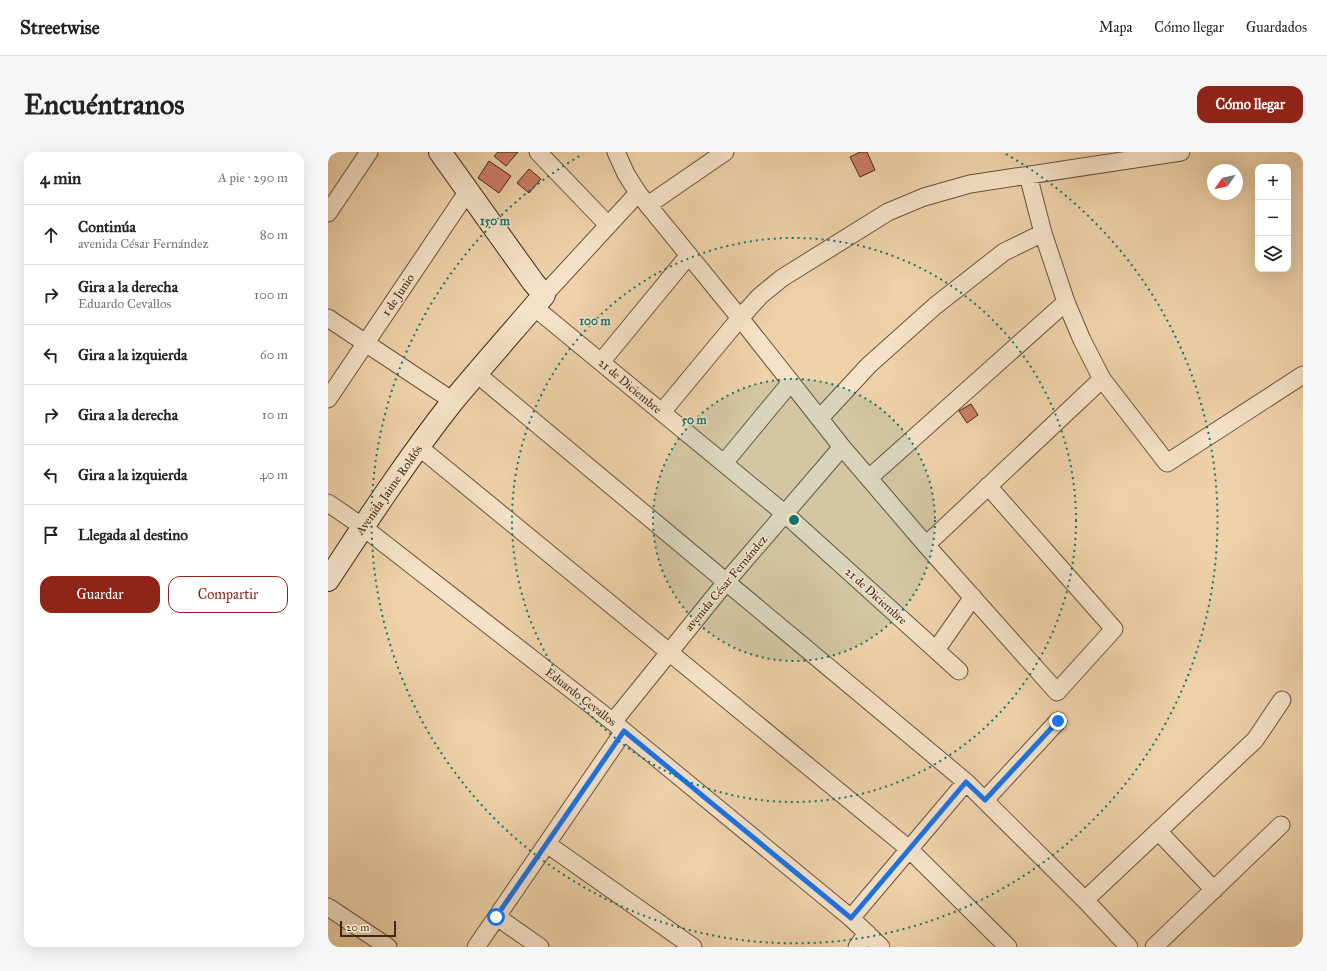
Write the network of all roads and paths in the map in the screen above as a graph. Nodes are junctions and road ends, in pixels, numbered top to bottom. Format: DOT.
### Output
graph roads {
  1 [pos="369,152"];
  2 [pos="440,152"];
  3 [pos="538,152"];
  4 [pos="616,152"];
  5 [pos="724,152"];
  6 [pos="1181,152"];
  7 [pos="1028,175"];
  8 [pos="468,191"];
  9 [pos="643,199"];
  10 [pos="328,213"];
  11 [pos="608,225"];
  12 [pos="1043,233"];
  13 [pos="689,255"];
  14 [pos="537,295"];
  15 [pos="1066,302"];
  16 [pos="328,318"];
  17 [pos="740,318"];
  18 [pos="366,343"];
  19 [pos="601,362"];
  20 [pos="477,374"];
  21 [pos="1303,375"];
  22 [pos="1102,379"];
  23 [pos="791,382"];
  24 [pos="328,399"];
  25 [pos="454,401"];
  26 [pos="662,412"];
  27 [pos="820,418"];
  28 [pos="419,447"];
  29 [pos="842,447"];
  30 [pos="724,463"];
  31 [pos="869,478"];
  32 [pos="988,486"];
  33 [pos="328,503"];
  34 [pos="784,513"];
  35 [pos="363,527"];
  36 [pos="926,545"];
  37 [pos="328,580"];
  38 [pos="726,582"];
  39 [pos="973,597"];
  40 [pos="936,650"];
  41 [pos="670,652"];
  42 [pos="960,671"];
  43 [pos="1282,700"];
  44 [pos="1058,721"];
  45 [pos="619,726"];
  46 [pos="966,782"];
  47 [pos="985,800"];
  48 [pos="1281,825"];
  49 [pos="1158,831"];
  50 [pos="547,844"];
  51 [pos="910,849"];
  52 [pos="1214,890"];
  53 [pos="1085,900"];
  54 [pos="328,907"];
  55 [pos="496,917"];
  56 [pos="851,918"];
  57 [pos="867,933"];
  58 [pos="388,947"];
  59 [pos="476,947"];
  60 [pos="540,947"];
  61 [pos="693,947"];
  62 [pos="857,947"];
  63 [pos="881,947"];
  64 [pos="1008,947"];
  65 [pos="1129,947"];
  66 [pos="1154,947"];
  1 -- 10 [label="street"];
  2 -- 8 [label="street, 21 de Diciembre"];
  3 -- 11 [label="street"];
  4 -- 9 [label="street"];
  5 -- 9 [label="street"];
  6 -- 7 [label="street"];
  7 -- 12 [label="street"];
  7 -- 17 [label="street"];
  8 -- 14 [label="street, 21 de Diciembre"];
  8 -- 18 [label="street, 1 de Junio"];
  9 -- 11 [label="street"];
  9 -- 13 [label="street"];
  11 -- 14 [label="street"];
  12 -- 15 [label="street"];
  12 -- 27 [label="street"];
  13 -- 17 [label="street"];
  13 -- 19 [label="street"];
  14 -- 19 [label="street, 21 de Diciembre"];
  14 -- 20 [label="street, Avenida Jaime Roldós"];
  14 -- 25 [label="street, Avenida Jaime Roldós"];
  15 -- 22 [label="street"];
  15 -- 31 [label="street"];
  16 -- 18 [label="street"];
  17 -- 23 [label="street"];
  17 -- 26 [label="street"];
  18 -- 24 [label="street, 1 de Junio"];
  18 -- 25 [label="street"];
  19 -- 26 [label="street, 21 de Diciembre"];
  20 -- 25 [label="street, Avenida Jaime Roldós"];
  20 -- 38 [label="street"];
  21 -- 22 [label="street"];
  22 -- 32 [label="street"];
  23 -- 27 [label="street"];
  23 -- 30 [label="street"];
  25 -- 28 [label="street, Avenida Jaime Roldós"];
  26 -- 30 [label="street, 21 de Diciembre"];
  27 -- 29 [label="street"];
  28 -- 35 [label="street, Avenida Jaime Roldós"];
  28 -- 41 [label="street"];
  29 -- 31 [label="street"];
  29 -- 34 [label="street, avenida César Fernández"];
  30 -- 34 [label="street, 21 de Diciembre"];
  31 -- 36 [label="street"];
  32 -- 36 [label="street"];
  32 -- 39 [label="street"];
  33 -- 35 [label="street, Eduardo Cevallos"];
  34 -- 38 [label="street, avenida César Fernández"];
  34 -- 40 [label="street, 21 de Diciembre"];
  35 -- 37 [label="street, Avenida Jaime Roldós"];
  35 -- 45 [label="street, Eduardo Cevallos"];
  36 -- 39 [label="street"];
  38 -- 41 [label="street, avenida César Fernández"];
  38 -- 46 [label="street"];
  39 -- 40 [label="street"];
  40 -- 42 [label="street, 21 de Diciembre"];
  41 -- 45 [label="street, avenida César Fernández"];
  41 -- 51 [label="street"];
  43 -- 49 [label="street"];
  44 -- 47 [label="street"];
  45 -- 50 [label="street, avenida César Fernández"];
  45 -- 56 [label="street, Eduardo Cevallos"];
  46 -- 47 [label="street"];
  46 -- 51 [label="street"];
  47 -- 53 [label="street"];
  48 -- 52 [label="street"];
  49 -- 52 [label="street"];
  49 -- 53 [label="street"];
  50 -- 55 [label="street, avenida César Fernández"];
  50 -- 61 [label="street"];
  51 -- 56 [label="street"];
  51 -- 64 [label="street"];
  52 -- 66 [label="street"];
  53 -- 65 [label="street"];
  54 -- 58 [label="street"];
  55 -- 59 [label="street, avenida César Fernández"];
  55 -- 60 [label="street"];
  56 -- 57 [label="street, Eduardo Cevallos"];
  57 -- 62 [label="street"];
  57 -- 63 [label="street, Eduardo Cevallos"];
}
